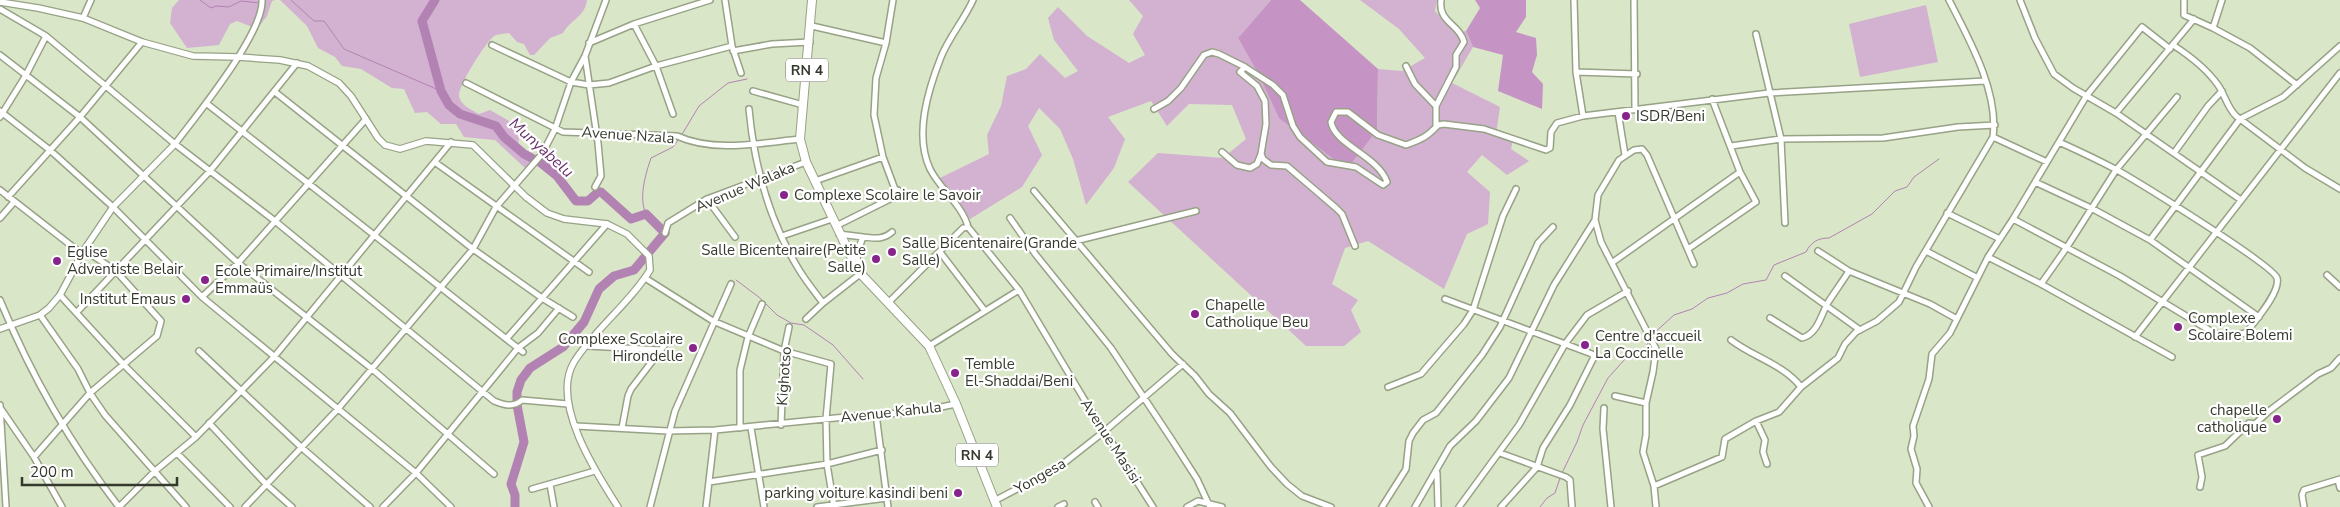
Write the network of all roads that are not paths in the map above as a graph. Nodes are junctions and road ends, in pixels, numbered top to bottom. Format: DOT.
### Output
graph roads {
  1 [pos="91,0"];
  2 [pos="262,0"];
  3 [pos="606,0"];
  4 [pos="710,0"];
  5 [pos="725,0"];
  6 [pos="812,0"];
  7 [pos="893,0"];
  8 [pos="973,0"];
  9 [pos="1441,0"];
  10 [pos="1574,0"];
  11 [pos="1634,0"];
  12 [pos="1949,0"];
  13 [pos="2020,0"];
  14 [pos="2184,0"];
  15 [pos="2222,0"];
  16 [pos="0,2"];
  17 [pos="0,9"];
  18 [pos="83,18"];
  19 [pos="2194,19"];
  20 [pos="634,24"];
  21 [pos="812,26"];
  22 [pos="2212,28"];
  23 [pos="1756,34"];
  24 [pos="46,36"];
  25 [pos="142,42"];
  26 [pos="810,42"];
  27 [pos="589,43"];
  28 [pos="886,43"];
  29 [pos="492,45"];
  30 [pos="2340,46"];
  31 [pos="2171,47"];
  32 [pos="733,48"];
  33 [pos="0,55"];
  34 [pos="585,56"];
  35 [pos="238,57"];
  36 [pos="297,63"];
  37 [pos="656,66"];
  38 [pos="1406,66"];
  39 [pos="1245,67"];
  40 [pos="1576,72"];
  41 [pos="741,73"];
  42 [pos="2340,73"];
  43 [pos="1637,74"];
  44 [pos="26,75"];
  45 [pos="1986,81"];
  46 [pos="571,82"];
  47 [pos="466,83"];
  48 [pos="590,85"];
  49 [pos="2297,85"];
  50 [pos="107,86"];
  51 [pos="753,91"];
  52 [pos="2222,91"];
  53 [pos="275,92"];
  54 [pos="1769,93"];
  55 [pos="2087,95"];
  56 [pos="2177,97"];
  57 [pos="1712,98"];
  58 [pos="206,103"];
  59 [pos="803,105"];
  60 [pos="1436,106"];
  61 [pos="1636,108"];
  62 [pos="749,109"];
  63 [pos="1154,109"];
  64 [pos="1618,112"];
  65 [pos="1,114"];
  66 [pos="673,114"];
  67 [pos="2116,114"];
  68 [pos="1583,116"];
  69 [pos="80,117"];
  70 [pos="366,119"];
  71 [pos="2240,119"];
  72 [pos="1995,125"];
  73 [pos="1436,126"];
  74 [pos="555,129"];
  75 [pos="241,130"];
  76 [pos="596,132"];
  77 [pos="2146,135"];
  78 [pos="1993,137"];
  79 [pos="800,139"];
  80 [pos="1781,139"];
  81 [pos="451,142"];
  82 [pos="2059,142"];
  83 [pos="175,144"];
  84 [pos="752,144"];
  85 [pos="343,146"];
  86 [pos="1731,146"];
  87 [pos="2281,150"];
  88 [pos="50,151"];
  89 [pos="1222,152"];
  90 [pos="2174,153"];
  91 [pos="1261,154"];
  92 [pos="1625,155"];
  93 [pos="883,157"];
  94 [pos="806,162"];
  95 [pos="2047,162"];
  96 [pos="436,163"];
  97 [pos="2116,170"];
  98 [pos="210,171"];
  99 [pos="1740,172"];
  100 [pos="2200,172"];
  101 [pos="143,175"];
  102 [pos="760,178"];
  103 [pos="815,181"];
  104 [pos="309,182"];
  105 [pos="2035,182"];
  106 [pos="515,187"];
  107 [pos="595,187"];
  108 [pos="1516,189"];
  109 [pos="2340,189"];
  110 [pos="0,190"];
  111 [pos="1034,191"];
  112 [pos="8,197"];
  113 [pos="408,197"];
  114 [pos="707,199"];
  115 [pos="2241,200"];
  116 [pos="14,202"];
  117 [pos="177,206"];
  118 [pos="2174,206"];
  119 [pos="113,207"];
  120 [pos="496,207"];
  121 [pos="2093,209"];
  122 [pos="1196,211"];
  123 [pos="1947,213"];
  124 [pos="0,218"];
  125 [pos="1010,218"];
  126 [pos="1675,218"];
  127 [pos="2013,219"];
  128 [pos="1595,220"];
  129 [pos="275,221"];
  130 [pos="1785,223"];
  131 [pos="606,224"];
  132 [pos="835,226"];
  133 [pos="968,227"];
  134 [pos="1553,227"];
  135 [pos="892,232"];
  136 [pos="2217,232"];
  137 [pos="375,234"];
  138 [pos="665,234"];
  139 [pos="782,236"];
  140 [pos="735,237"];
  141 [pos="863,237"];
  142 [pos="2000,239"];
  143 [pos="145,240"];
  144 [pos="2150,240"];
  145 [pos="1075,241"];
  146 [pos="1355,246"];
  147 [pos="2067,247"];
  148 [pos="474,249"];
  149 [pos="1688,249"];
  150 [pos="1818,251"];
  151 [pos="1926,251"];
  152 [pos="83,252"];
  153 [pos="940,252"];
  154 [pos="1988,257"];
  155 [pos="573,261"];
  156 [pos="1613,262"];
  157 [pos="238,263"];
  158 [pos="1694,264"];
  159 [pos="2190,268"];
  160 [pos="115,270"];
  161 [pos="1849,271"];
  162 [pos="589,272"];
  163 [pos="859,273"];
  164 [pos="2327,275"];
  165 [pos="341,276"];
  166 [pos="1785,276"];
  167 [pos="645,278"];
  168 [pos="1976,278"];
  169 [pos="730,284"];
  170 [pos="2041,284"];
  171 [pos="441,286"];
  172 [pos="2340,287"];
  173 [pos="1019,290"];
  174 [pos="1628,291"];
  175 [pos="1904,294"];
  176 [pos="60,295"];
  177 [pos="202,297"];
  178 [pos="542,298"];
  179 [pos="1444,299"];
  180 [pos="0,300"];
  181 [pos="2165,301"];
  182 [pos="888,302"];
  183 [pos="822,303"];
  184 [pos="762,304"];
  185 [pos="1827,304"];
  186 [pos="559,308"];
  187 [pos="1473,310"];
  188 [pos="985,311"];
  189 [pos="77,312"];
  190 [pos="40,315"];
  191 [pos="306,316"];
  192 [pos="573,316"];
  193 [pos="2259,317"];
  194 [pos="1770,318"];
  195 [pos="806,319"];
  196 [pos="1957,319"];
  197 [pos="713,321"];
  198 [pos="1502,322"];
  199 [pos="10,326"];
  200 [pos="406,327"];
  201 [pos="789,327"];
  202 [pos="0,329"];
  203 [pos="1860,330"];
  204 [pos="1532,333"];
  205 [pos="748,337"];
  206 [pos="2135,337"];
  207 [pos="507,338"];
  208 [pos="670,338"];
  209 [pos="1731,340"];
  210 [pos="1565,344"];
  211 [pos="588,346"];
  212 [pos="929,346"];
  213 [pos="521,350"];
  214 [pos="661,350"];
  215 [pos="199,351"];
  216 [pos="784,351"];
  217 [pos="274,357"];
  218 [pos="2172,357"];
  219 [pos="2340,358"];
  220 [pos="1183,364"];
  221 [pos="124,365"];
  222 [pos="371,368"];
  223 [pos="1388,387"];
  224 [pos="1801,387"];
  225 [pos="242,391"];
  226 [pos="483,392"];
  227 [pos="90,393"];
  228 [pos="1615,396"];
  229 [pos="1145,398"];
  230 [pos="1646,403"];
  231 [pos="568,404"];
  232 [pos="956,404"];
  233 [pos="0,407"];
  234 [pos="1604,408"];
  235 [pos="337,410"];
  236 [pos="876,414"];
  237 [pos="826,419"];
  238 [pos="1756,421"];
  239 [pos="209,423"];
  240 [pos="63,424"];
  241 [pos="781,425"];
  242 [pos="576,426"];
  243 [pos="622,428"];
  244 [pos="740,428"];
  245 [pos="751,428"];
  246 [pos="668,430"];
  247 [pos="715,430"];
  248 [pos="1106,430"];
  249 [pos="447,435"];
  250 [pos="196,437"];
  251 [pos="301,447"];
  252 [pos="882,450"];
  253 [pos="1500,452"];
  254 [pos="177,453"];
  255 [pos="34,457"];
  256 [pos="827,464"];
  257 [pos="1767,464"];
  258 [pos="1537,467"];
  259 [pos="1437,470"];
  260 [pos="155,471"];
  261 [pos="595,472"];
  262 [pos="416,473"];
  263 [pos="759,473"];
  264 [pos="494,474"];
  265 [pos="2339,480"];
  266 [pos="710,482"];
  267 [pos="266,484"];
  268 [pos="550,484"];
  269 [pos="1654,486"];
  270 [pos="2200,487"];
  271 [pos="2340,488"];
  272 [pos="532,489"];
  273 [pos="887,498"];
  274 [pos="996,504"];
  275 [pos="1064,504"];
  276 [pos="1210,505"];
  277 [pos="834,506"];
  278 [pos="6,507"];
  279 [pos="62,507"];
  280 [pos="186,507"];
  281 [pos="230,507"];
  282 [pos="245,507"];
  283 [pos="292,507"];
  284 [pos="370,507"];
  285 [pos="383,507"];
  286 [pos="451,507"];
  287 [pos="554,507"];
  288 [pos="618,507"];
  289 [pos="650,507"];
  290 [pos="706,507"];
  291 [pos="764,507"];
  292 [pos="817,507"];
  293 [pos="888,507"];
  294 [pos="1058,507"];
  295 [pos="1153,507"];
  296 [pos="1187,507"];
  297 [pos="1222,507"];
  298 [pos="1331,507"];
  299 [pos="1382,507"];
  300 [pos="1415,507"];
  301 [pos="1438,507"];
  302 [pos="1459,507"];
  303 [pos="1501,507"];
  304 [pos="1572,507"];
  305 [pos="1611,507"];
  306 [pos="1656,507"];
  307 [pos="1929,507"];
  308 [pos="2304,507"];
  1 -- 18 [label="street"];
  2 -- 35 [label="street"];
  3 -- 27 [label="street"];
  4 -- 20 [label="street"];
  5 -- 32 [label="street"];
  6 -- 21 [label="highway, RN 4"];
  7 -- 28 [label="street"];
  8 -- 133 [label="street, Avenue Masisi"];
  9 -- 60 [label="street"];
  10 -- 40 [label="street"];
  11 -- 43 [label="street"];
  12 -- 45 [label="street"];
  13 -- 55 [label="street"];
  14 -- 19 [label="street"];
  15 -- 22 [label="street"];
  16 -- 18 [label="street"];
  17 -- 24 [label="street"];
  18 -- 25 [label="street"];
  19 -- 22 [label="street"];
  19 -- 31 [label="street"];
  20 -- 27 [label="street"];
  20 -- 37 [label="street"];
  21 -- 26 [label="highway, RN 4"];
  21 -- 28 [label="street"];
  22 -- 49 [label="street"];
  23 -- 54 [label="street"];
  24 -- 44 [label="street"];
  24 -- 50 [label="street"];
  25 -- 35 [label="street"];
  25 -- 50 [label="street"];
  26 -- 32 [label="street"];
  26 -- 59 [label="highway, RN 4"];
  27 -- 34 [label="street"];
  28 -- 93 [label="street"];
  29 -- 46 [label="street"];
  30 -- 49 [label="street"];
  31 -- 52 [label="street"];
  31 -- 55 [label="street"];
  31 -- 67 [label="street"];
  32 -- 37 [label="street"];
  32 -- 41 [label="street"];
  33 -- 44 [label="street"];
  34 -- 46 [label="street"];
  34 -- 48 [label="street"];
  35 -- 36 [label="street"];
  35 -- 58 [label="street"];
  36 -- 53 [label="street"];
  36 -- 70 [label="street"];
  37 -- 48 [label="street"];
  37 -- 66 [label="street"];
  38 -- 60 [label="street"];
  39 -- 63 [label="street"];
  39 -- 73 [label="street"];
  39 -- 91 [label="street"];
  40 -- 43 [label="street"];
  40 -- 68 [label="street"];
  42 -- 87 [label="street"];
  43 -- 61 [label="street"];
  44 -- 65 [label="street"];
  44 -- 69 [label="street"];
  45 -- 54 [label="street"];
  45 -- 72 [label="street"];
  46 -- 48 [label="street"];
  46 -- 74 [label="street"];
  47 -- 74 [label="street, Avenue Nzala"];
  48 -- 76 [label="street"];
  49 -- 71 [label="street"];
  50 -- 69 [label="street"];
  50 -- 83 [label="street"];
  51 -- 59 [label="street"];
  52 -- 71 [label="street"];
  52 -- 90 [label="street"];
  53 -- 75 [label="street"];
  53 -- 85 [label="street"];
  54 -- 57 [label="street"];
  54 -- 80 [label="street"];
  55 -- 67 [label="street"];
  55 -- 82 [label="street"];
  56 -- 77 [label="street"];
  57 -- 61 [label="street"];
  57 -- 86 [label="street"];
  58 -- 75 [label="street"];
  58 -- 83 [label="street"];
  59 -- 79 [label="highway, RN 4"];
  60 -- 73 [label="street"];
  61 -- 64 [label="street"];
  62 -- 84 [label="street"];
  64 -- 68 [label="street"];
  64 -- 92 [label="street"];
  65 -- 88 [label="street"];
  67 -- 77 [label="street"];
  68 -- 73 [label="street"];
  69 -- 88 [label="street"];
  69 -- 101 [label="street"];
  70 -- 81 [label="street"];
  70 -- 85 [label="street"];
  71 -- 87 [label="street"];
  71 -- 100 [label="street"];
  72 -- 78 [label="street"];
  72 -- 80 [label="street"];
  74 -- 76 [label="street, Avenue Nzala"];
  74 -- 106 [label="street"];
  75 -- 98 [label="street"];
  75 -- 104 [label="street"];
  76 -- 84 [label="street, Avenue Nzala"];
  76 -- 107 [label="street"];
  77 -- 90 [label="street"];
  77 -- 97 [label="street"];
  78 -- 95 [label="street"];
  78 -- 123 [label="street"];
  79 -- 84 [label="street, Avenue Nzala"];
  79 -- 94 [label="highway, RN 4"];
  80 -- 86 [label="street"];
  80 -- 130 [label="street"];
  81 -- 96 [label="street"];
  81 -- 106 [label="street"];
  82 -- 95 [label="street"];
  82 -- 97 [label="street"];
  83 -- 98 [label="street"];
  83 -- 101 [label="street"];
  84 -- 102 [label="street"];
  85 -- 104 [label="street"];
  85 -- 113 [label="street"];
  86 -- 99 [label="street"];
  87 -- 109 [label="street"];
  87 -- 115 [label="street"];
  88 -- 112 [label="street"];
  88 -- 119 [label="street"];
  89 -- 91 [label="street"];
  90 -- 100 [label="street"];
  91 -- 146 [label="street"];
  92 -- 126 [label="street"];
  92 -- 128 [label="street"];
  93 -- 103 [label="street"];
  93 -- 132 [label="street"];
  94 -- 102 [label="street, Avenue Walaka"];
  94 -- 103 [label="highway, RN 4"];
  95 -- 105 [label="street"];
  96 -- 113 [label="street"];
  96 -- 120 [label="street"];
  97 -- 118 [label="street"];
  97 -- 121 [label="street"];
  98 -- 117 [label="street"];
  98 -- 129 [label="street"];
  99 -- 126 [label="street"];
  99 -- 149 [label="street"];
  100 -- 115 [label="street"];
  100 -- 118 [label="street"];
  101 -- 117 [label="street"];
  101 -- 119 [label="street"];
  102 -- 114 [label="street, Avenue Walaka"];
  102 -- 139 [label="street"];
  103 -- 132 [label="highway, RN 4"];
  104 -- 129 [label="street"];
  104 -- 137 [label="street"];
  105 -- 121 [label="street"];
  105 -- 127 [label="street"];
  106 -- 120 [label="street"];
  106 -- 131 [label="street"];
  108 -- 187 [label="street"];
  110 -- 112 [label="street"];
  111 -- 145 [label="street"];
  112 -- 116 [label="street"];
  113 -- 137 [label="street"];
  113 -- 148 [label="street"];
  114 -- 138 [label="street, Avenue Walaka"];
  114 -- 140 [label="street"];
  115 -- 136 [label="street"];
  116 -- 124 [label="street"];
  116 -- 152 [label="street"];
  117 -- 143 [label="street"];
  117 -- 157 [label="street"];
  118 -- 136 [label="street"];
  118 -- 144 [label="street"];
  119 -- 143 [label="street"];
  119 -- 152 [label="street"];
  120 -- 148 [label="street"];
  120 -- 155 [label="street"];
  121 -- 144 [label="street"];
  121 -- 147 [label="street"];
  122 -- 145 [label="street"];
  123 -- 142 [label="street"];
  123 -- 151 [label="street"];
  125 -- 229 [label="street"];
  126 -- 149 [label="street"];
  126 -- 156 [label="street"];
  127 -- 142 [label="street"];
  127 -- 147 [label="street"];
  128 -- 156 [label="street"];
  128 -- 204 [label="street"];
  129 -- 157 [label="street"];
  129 -- 165 [label="street"];
  131 -- 155 [label="street"];
  131 -- 167 [label="street"];
  132 -- 139 [label="street"];
  132 -- 141 [label="street"];
  132 -- 163 [label="highway, RN 4"];
  133 -- 153 [label="street"];
  133 -- 173 [label="street, Avenue Masisi"];
  134 -- 198 [label="street"];
  135 -- 141 [label="street"];
  136 -- 159 [label="street"];
  136 -- 193 [label="street"];
  137 -- 165 [label="street"];
  137 -- 171 [label="street"];
  139 -- 183 [label="street"];
  141 -- 163 [label="street"];
  142 -- 154 [label="street"];
  143 -- 160 [label="street"];
  143 -- 177 [label="street"];
  144 -- 159 [label="street"];
  145 -- 220 [label="street"];
  147 -- 170 [label="street"];
  147 -- 181 [label="street"];
  148 -- 171 [label="street"];
  148 -- 178 [label="street"];
  149 -- 158 [label="street"];
  150 -- 161 [label="street"];
  151 -- 168 [label="street"];
  151 -- 175 [label="street"];
  152 -- 160 [label="street"];
  152 -- 176 [label="street"];
  153 -- 182 [label="street"];
  153 -- 188 [label="street"];
  154 -- 168 [label="street"];
  154 -- 170 [label="street"];
  155 -- 162 [label="street"];
  155 -- 178 [label="street"];
  156 -- 174 [label="street"];
  157 -- 177 [label="street"];
  157 -- 191 [label="street"];
  159 -- 181 [label="street"];
  159 -- 193 [label="street"];
  160 -- 189 [label="street"];
  160 -- 221 [label="street"];
  161 -- 175 [label="street"];
  161 -- 185 [label="street"];
  163 -- 182 [label="highway, RN 4"];
  163 -- 183 [label="street"];
  164 -- 172 [label="street"];
  165 -- 191 [label="street"];
  165 -- 200 [label="street"];
  166 -- 185 [label="street"];
  167 -- 197 [label="street"];
  167 -- 211 [label="street"];
  168 -- 196 [label="street"];
  169 -- 197 [label="street"];
  170 -- 206 [label="street"];
  171 -- 200 [label="street"];
  171 -- 207 [label="street"];
  173 -- 188 [label="street"];
  173 -- 248 [label="street, Avenue Masisi"];
  174 -- 210 [label="street"];
  174 -- 230 [label="street"];
  175 -- 196 [label="street"];
  175 -- 203 [label="street"];
  176 -- 189 [label="street"];
  176 -- 190 [label="street"];
  177 -- 217 [label="street"];
  178 -- 186 [label="street"];
  178 -- 207 [label="street"];
  179 -- 187 [label="street"];
  180 -- 199 [label="street"];
  181 -- 193 [label="street"];
  181 -- 206 [label="street"];
  182 -- 212 [label="highway, RN 4"];
  183 -- 195 [label="street"];
  184 -- 205 [label="street"];
  185 -- 194 [label="street"];
  185 -- 203 [label="street"];
  186 -- 192 [label="street"];
  186 -- 213 [label="street"];
  187 -- 198 [label="street"];
  187 -- 223 [label="street"];
  188 -- 212 [label="street"];
  189 -- 221 [label="street"];
  190 -- 199 [label="street"];
  190 -- 227 [label="street"];
  191 -- 217 [label="street"];
  191 -- 222 [label="street"];
  196 -- 307 [label="street"];
  197 -- 205 [label="street"];
  197 -- 246 [label="street"];
  198 -- 204 [label="street"];
  198 -- 299 [label="street"];
  199 -- 202 [label="street"];
  199 -- 240 [label="street"];
  200 -- 222 [label="street"];
  200 -- 226 [label="street"];
  201 -- 216 [label="street, Kighotso"];
  203 -- 224 [label="street"];
  204 -- 210 [label="street"];
  204 -- 259 [label="street"];
  205 -- 216 [label="street"];
  205 -- 244 [label="street"];
  206 -- 218 [label="street"];
  207 -- 213 [label="street"];
  208 -- 214 [label="street"];
  209 -- 224 [label="street"];
  210 -- 253 [label="street"];
  210 -- 258 [label="street"];
  211 -- 214 [label="street"];
  211 -- 231 [label="street"];
  212 -- 232 [label="highway, RN 4"];
  213 -- 226 [label="street"];
  214 -- 243 [label="street"];
  215 -- 225 [label="street"];
  216 -- 237 [label="street"];
  216 -- 241 [label="street, Kighotso"];
  217 -- 225 [label="street"];
  217 -- 235 [label="street"];
  219 -- 270 [label="street"];
  220 -- 229 [label="street, Yongesa"];
  220 -- 298 [label="street"];
  221 -- 227 [label="street"];
  221 -- 250 [label="street"];
  222 -- 235 [label="street"];
  222 -- 249 [label="street"];
  224 -- 238 [label="street"];
  225 -- 239 [label="street"];
  225 -- 251 [label="street"];
  226 -- 231 [label="street"];
  226 -- 249 [label="street"];
  227 -- 240 [label="street"];
  227 -- 260 [label="street"];
  228 -- 230 [label="street"];
  229 -- 248 [label="street, Yongesa"];
  229 -- 276 [label="street"];
  230 -- 269 [label="street"];
  231 -- 242 [label="street"];
  232 -- 236 [label="street, Avenue Kahula"];
  232 -- 274 [label="highway, RN 4"];
  233 -- 255 [label="street"];
  233 -- 278 [label="street"];
  234 -- 305 [label="street"];
  235 -- 251 [label="street"];
  235 -- 262 [label="street"];
  236 -- 237 [label="street, Avenue Kahula"];
  236 -- 252 [label="street"];
  237 -- 241 [label="street, Avenue Kahula"];
  237 -- 256 [label="street"];
  238 -- 257 [label="street"];
  238 -- 269 [label="street"];
  239 -- 250 [label="street"];
  239 -- 267 [label="street"];
  240 -- 255 [label="street"];
  240 -- 260 [label="street"];
  241 -- 245 [label="street, Avenue Kahula"];
  242 -- 243 [label="street, Avenue Kahula"];
  242 -- 261 [label="street"];
  243 -- 246 [label="street, Avenue Kahula"];
  244 -- 245 [label="street, Avenue Kahula"];
  244 -- 247 [label="street, Avenue Kahula"];
  245 -- 263 [label="street"];
  246 -- 247 [label="street, Avenue Kahula"];
  246 -- 289 [label="street"];
  247 -- 266 [label="street"];
  248 -- 274 [label="street, Yongesa"];
  248 -- 295 [label="street, Avenue Masisi"];
  249 -- 262 [label="street"];
  249 -- 264 [label="street"];
  250 -- 254 [label="street"];
  251 -- 267 [label="street"];
  251 -- 284 [label="street"];
  252 -- 256 [label="street"];
  252 -- 273 [label="street"];
  253 -- 258 [label="street"];
  253 -- 302 [label="street"];
  254 -- 260 [label="street"];
  254 -- 281 [label="street"];
  255 -- 279 [label="street"];
  256 -- 263 [label="street"];
  256 -- 277 [label="street"];
  258 -- 303 [label="street"];
  258 -- 304 [label="street"];
  259 -- 300 [label="street"];
  259 -- 301 [label="street"];
  260 -- 280 [label="street"];
  261 -- 268 [label="street"];
  261 -- 288 [label="street"];
  262 -- 285 [label="street"];
  262 -- 286 [label="street"];
  263 -- 266 [label="street"];
  263 -- 291 [label="street"];
  265 -- 271 [label="street"];
  265 -- 308 [label="street"];
  266 -- 290 [label="street"];
  267 -- 282 [label="street"];
  267 -- 283 [label="street"];
  268 -- 272 [label="street"];
  268 -- 287 [label="street"];
  269 -- 306 [label="street"];
  273 -- 277 [label="street"];
  273 -- 293 [label="street"];
  275 -- 294 [label="street"];
  276 -- 296 [label="street"];
  276 -- 297 [label="street"];
  277 -- 292 [label="street"];
}
